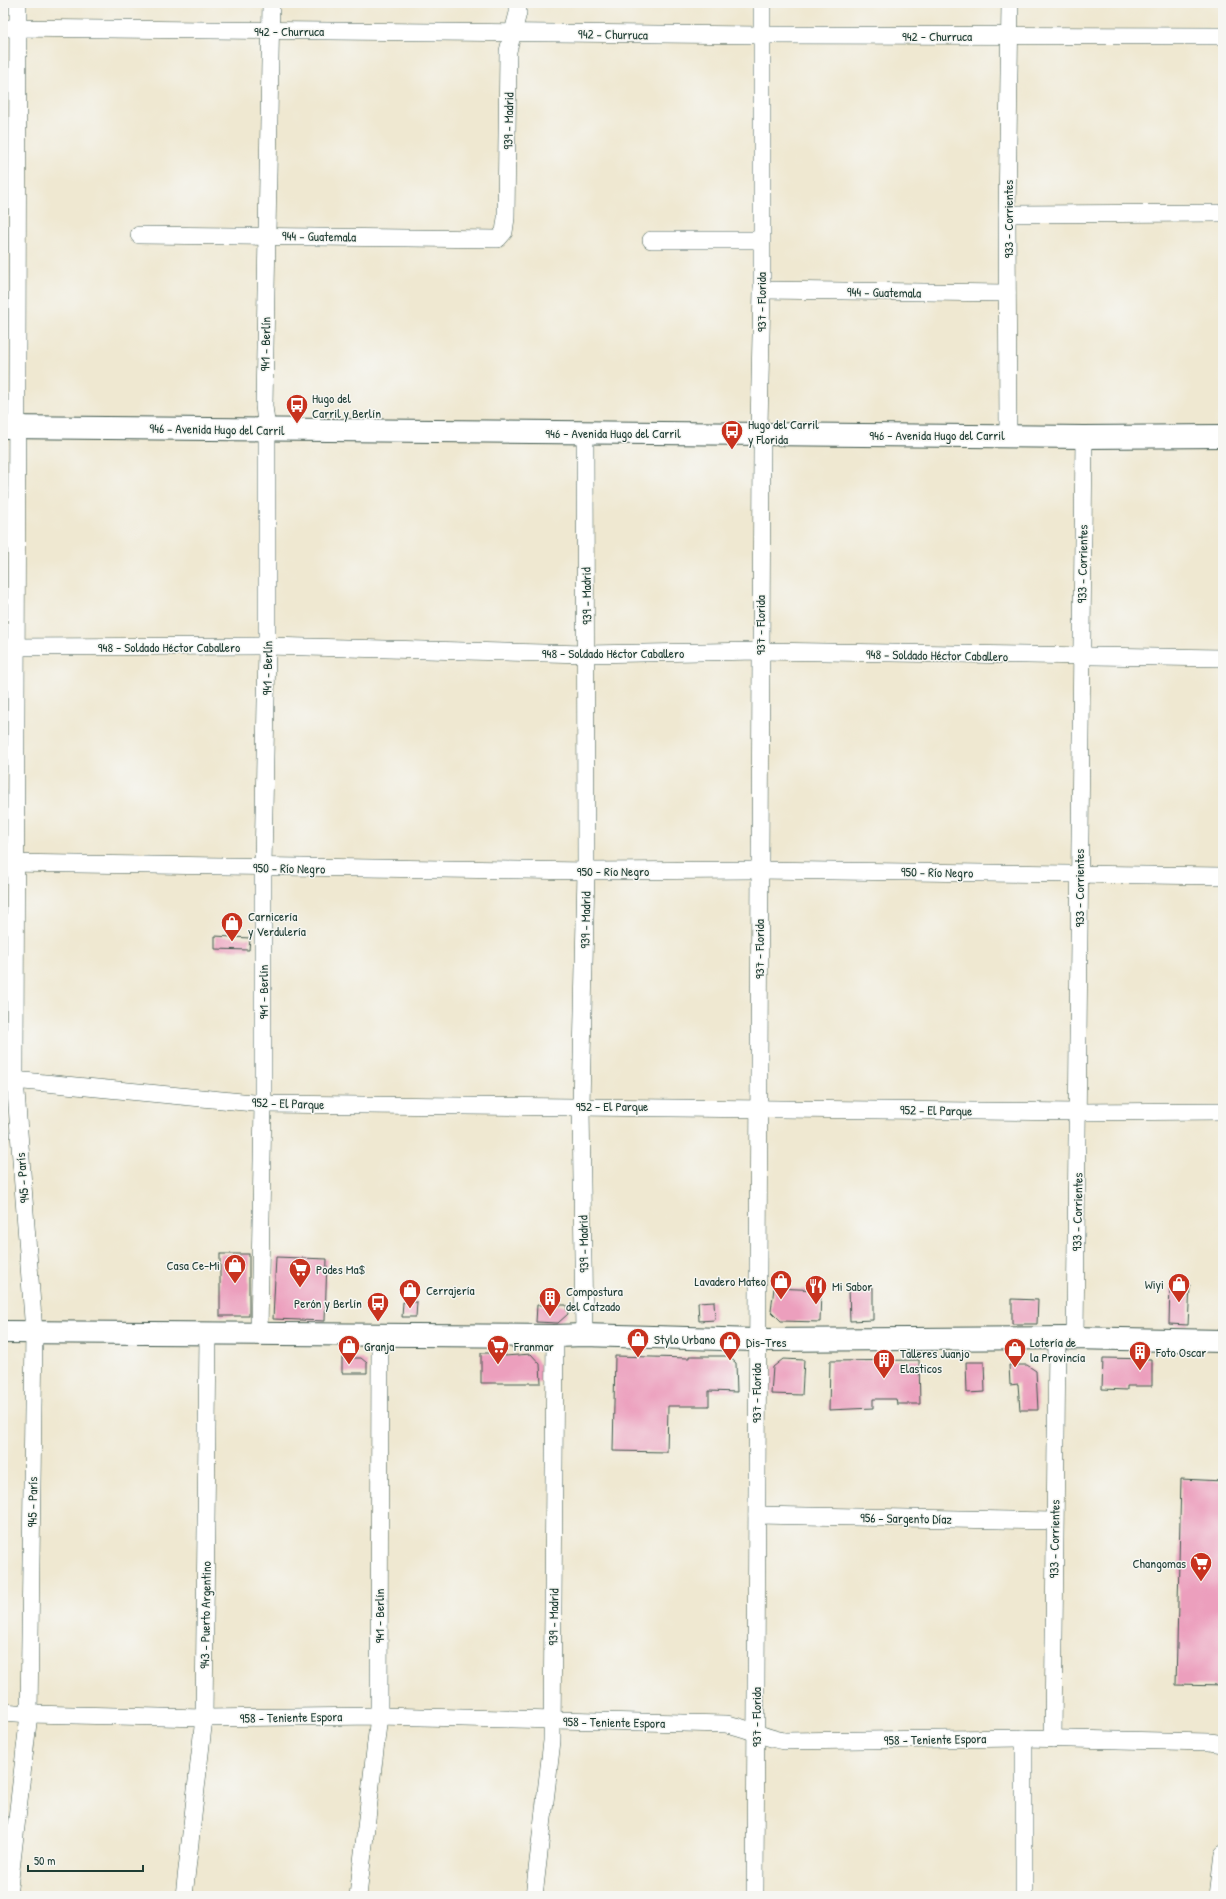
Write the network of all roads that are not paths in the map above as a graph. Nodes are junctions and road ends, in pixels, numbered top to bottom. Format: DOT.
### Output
graph roads {
  1 [pos="18,3"];
  2 [pos="271,3"];
  3 [pos="518,3"];
  4 [pos="762,3"];
  5 [pos="1010,3"];
  6 [pos="11,28"];
  7 [pos="271,31"];
  8 [pos="513,32"];
  9 [pos="762,35"];
  10 [pos="1010,36"];
  11 [pos="1223,36"];
  12 [pos="1223,213"];
  13 [pos="1007,214"];
  14 [pos="139,235"];
  15 [pos="267,235"];
  16 [pos="498,239"];
  17 [pos="651,240"];
  18 [pos="761,240"];
  19 [pos="762,290"];
  20 [pos="1007,293"];
  21 [pos="10,427"];
  22 [pos="267,430"];
  23 [pos="584,433"];
  24 [pos="760,434"];
  25 [pos="1008,436"];
  26 [pos="1223,436"];
  27 [pos="1084,437"];
  28 [pos="267,646"];
  29 [pos="10,647"];
  30 [pos="760,652"];
  31 [pos="586,654"];
  32 [pos="1081,657"];
  33 [pos="1223,658"];
  34 [pos="10,863"];
  35 [pos="263,867"];
  36 [pos="758,870"];
  37 [pos="586,871"];
  38 [pos="1079,874"];
  39 [pos="1223,876"];
  40 [pos="9,1079"];
  41 [pos="263,1104"];
  42 [pos="582,1106"];
  43 [pos="759,1108"];
  44 [pos="1223,1111"];
  45 [pos="1078,1112"];
  46 [pos="3,1332"];
  47 [pos="34,1332"];
  48 [pos="259,1333"];
  49 [pos="208,1334"];
  50 [pos="380,1334"];
  51 [pos="584,1335"];
  52 [pos="555,1336"];
  53 [pos="1066,1338"];
  54 [pos="756,1340"];
  55 [pos="1223,1341"];
  56 [pos="757,1515"];
  57 [pos="1054,1521"];
  58 [pos="3,1712"];
  59 [pos="29,1714"];
  60 [pos="379,1716"];
  61 [pos="204,1718"];
  62 [pos="552,1721"];
  63 [pos="756,1732"];
  64 [pos="1024,1738"];
  65 [pos="1053,1739"];
  66 [pos="1223,1744"];
  67 [pos="1223,1854"];
  68 [pos="8,1896"];
  69 [pos="184,1896"];
  70 [pos="358,1896"];
  71 [pos="534,1896"];
  72 [pos="754,1896"];
  73 [pos="1024,1896"];
  74 [pos="1218,1896"];
  1 -- 6 [label="street, 945 - París"];
  2 -- 7 [label="street, 941 - Berlín"];
  3 -- 8 [label="street, 939 - Madrid"];
  4 -- 9 [label="street, 937 - Florida"];
  5 -- 10 [label="street, 933 - Corrientes"];
  6 -- 7 [label="street, 942 - Churruca"];
  6 -- 21 [label="street, 945 - París"];
  7 -- 8 [label="street, 942 - Churruca"];
  7 -- 15 [label="street, 941 - Berlín"];
  8 -- 9 [label="street, 942 - Churruca"];
  8 -- 16 [label="street, 939 - Madrid"];
  9 -- 10 [label="street, 942 - Churruca"];
  9 -- 18 [label="street, 937 - Florida"];
  10 -- 11 [label="street, 942 - Churruca"];
  10 -- 13 [label="street, 933 - Corrientes"];
  12 -- 13 [label="street"];
  13 -- 20 [label="street, 933 - Corrientes"];
  14 -- 15 [label="street, 944 - Guatemala"];
  15 -- 16 [label="street, 944 - Guatemala"];
  15 -- 22 [label="street, 941 - Berlín"];
  17 -- 18 [label="street"];
  18 -- 19 [label="street, 937 - Florida"];
  19 -- 20 [label="street, 944 - Guatemala"];
  19 -- 24 [label="street, 937 - Florida"];
  20 -- 25 [label="street, 933 - Corrientes"];
  21 -- 22 [label="main road, 946 - Avenida Hugo del Carril"];
  21 -- 29 [label="street, 945 - París"];
  22 -- 23 [label="main road, 946 - Avenida Hugo del Carril"];
  22 -- 28 [label="street, 941 - Berlín"];
  23 -- 24 [label="main road, 946 - Avenida Hugo del Carril"];
  23 -- 31 [label="street, 939 - Madrid"];
  24 -- 25 [label="main road, 946 - Avenida Hugo del Carril"];
  24 -- 30 [label="street, 937 - Florida"];
  25 -- 27 [label="main road, 946 - Avenida Hugo del Carril"];
  26 -- 27 [label="main road, 946 - Avenida Hugo del Carril"];
  27 -- 32 [label="street, 933 - Corrientes"];
  28 -- 29 [label="street, 948 - Soldado Héctor Caballero"];
  28 -- 31 [label="street, 948 - Soldado Héctor Caballero"];
  28 -- 35 [label="street, 941 - Berlín"];
  29 -- 34 [label="street, 945 - París"];
  30 -- 31 [label="street, 948 - Soldado Héctor Caballero"];
  30 -- 32 [label="street, 948 - Soldado Héctor Caballero"];
  30 -- 36 [label="street, 937 - Florida"];
  31 -- 37 [label="street, 939 - Madrid"];
  32 -- 33 [label="street, 948 - Soldado Héctor Caballero"];
  32 -- 38 [label="street, 933 - Corrientes"];
  34 -- 35 [label="street, 950 - Río Negro"];
  34 -- 40 [label="street, 945 - París"];
  35 -- 37 [label="street, 950 - Río Negro"];
  35 -- 41 [label="street, 941 - Berlín"];
  36 -- 37 [label="street, 950 - Río Negro"];
  36 -- 38 [label="street, 950 - Río Negro"];
  36 -- 43 [label="street, 937 - Florida"];
  37 -- 42 [label="street, 939 - Madrid"];
  38 -- 39 [label="street, 950 - Río Negro"];
  38 -- 45 [label="street, 933 - Corrientes"];
  40 -- 41 [label="street, 952 - El Parque"];
  40 -- 47 [label="street, 945 - París"];
  41 -- 42 [label="street, 952 - El Parque"];
  41 -- 48 [label="street, 941 - Berlín"];
  42 -- 43 [label="street, 952 - El Parque"];
  42 -- 51 [label="street, 939 - Madrid"];
  43 -- 45 [label="street, 952 - El Parque"];
  43 -- 54 [label="street, 937 - Florida"];
  44 -- 45 [label="street, 952 - El Parque"];
  45 -- 53 [label="street, 933 - Corrientes"];
  46 -- 47 [label="main road"];
  47 -- 49 [label="main road"];
  47 -- 59 [label="street, 945 - París"];
  48 -- 49 [label="main road"];
  48 -- 50 [label="main road"];
  49 -- 61 [label="street, 943 - Puerto Argentino"];
  50 -- 52 [label="main road"];
  50 -- 60 [label="street, 941 - Berlín"];
  51 -- 52 [label="main road"];
  51 -- 54 [label="main road"];
  52 -- 62 [label="street, 939 - Madrid"];
  53 -- 54 [label="main road"];
  53 -- 55 [label="main road"];
  53 -- 57 [label="street, 933 - Corrientes"];
  54 -- 56 [label="street, 937 - Florida"];
  56 -- 57 [label="street, 956 - Sargento Díaz"];
  56 -- 63 [label="street, 937 - Florida"];
  57 -- 65 [label="street, 933 - Corrientes"];
  58 -- 59 [label="street, 958 - Teniente Espora"];
  59 -- 61 [label="street, 958 - Teniente Espora"];
  59 -- 68 [label="street, 945 - París"];
  60 -- 61 [label="street, 958 - Teniente Espora"];
  60 -- 62 [label="street, 958 - Teniente Espora"];
  60 -- 70 [label="street, 941 - Berlín"];
  61 -- 69 [label="street, 943 - Puerto Argentino"];
  62 -- 63 [label="street, 958 - Teniente Espora"];
  62 -- 71 [label="street, 939 - Madrid"];
  63 -- 64 [label="street, 958 - Teniente Espora"];
  63 -- 72 [label="street, 937 - Florida"];
  64 -- 65 [label="street, 958 - Teniente Espora"];
  64 -- 73 [label="street"];
  65 -- 66 [label="street, 958 - Teniente Espora"];
  67 -- 74 [label="street"];
}
